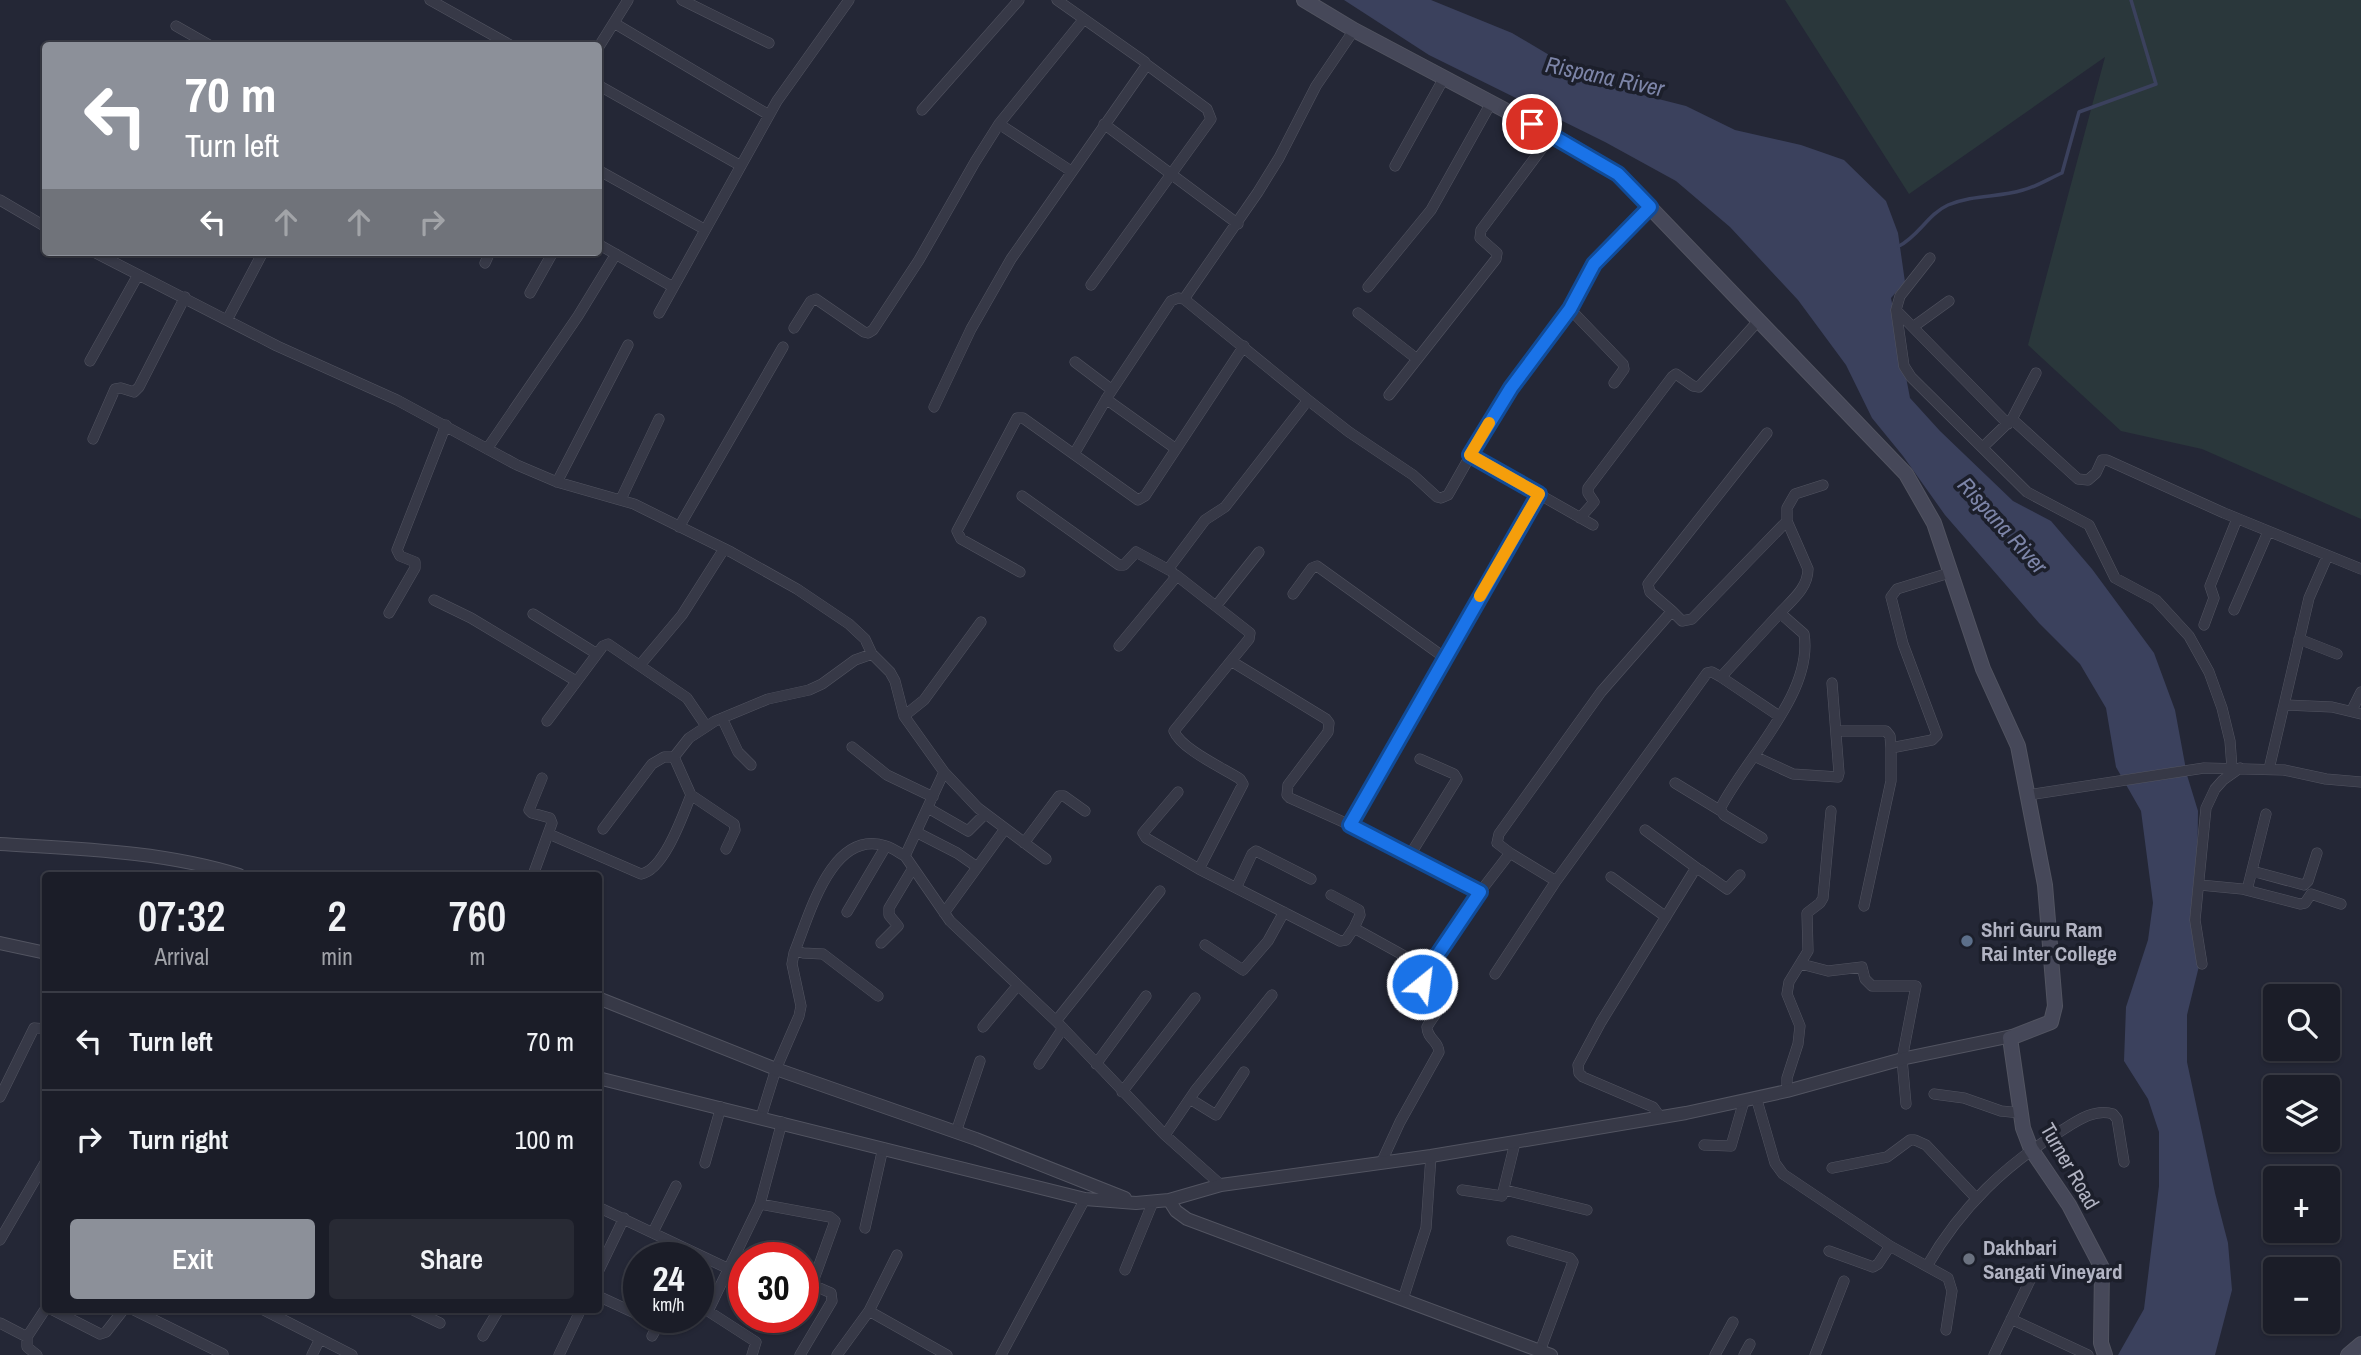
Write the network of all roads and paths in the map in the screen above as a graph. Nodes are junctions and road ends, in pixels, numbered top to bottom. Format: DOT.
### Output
graph roads {
  1 [pos="430,0"];
  2 [pos="628,0"];
  3 [pos="681,0"];
  4 [pos="849,0"];
  5 [pos="1019,0"];
  6 [pos="1057,0"];
  7 [pos="1304,0"];
  8 [pos="1084,19"];
  9 [pos="614,23"];
  10 [pos="176,26"];
  11 [pos="1354,30"];
  12 [pos="204,42"];
  13 [pos="505,42"];
  14 [pos="602,42"];
  15 [pos="769,43"];
  16 [pos="1146,64"];
  17 [pos="1444,78"];
  18 [pos="602,87"];
  19 [pos="1491,103"];
  20 [pos="922,110"];
  21 [pos="769,115"];
  22 [pos="999,124"];
  23 [pos="1104,124"];
  24 [pos="1552,135"];
  25 [pos="741,166"];
  26 [pos="1395,166"];
  27 [pos="1071,171"];
  28 [pos="602,172"];
  29 [pos="1171,174"];
  30 [pos="0,200"];
  31 [pos="1650,207"];
  32 [pos="1238,224"];
  33 [pos="42,225"];
  34 [pos="704,229"];
  35 [pos="602,246"];
  36 [pos="616,254"];
  37 [pos="102,256"];
  38 [pos="261,256"];
  39 [pos="488,256"];
  40 [pos="551,256"];
  41 [pos="1930,258"];
  42 [pos="485,263"];
  43 [pos="138,275"];
  44 [pos="1091,285"];
  45 [pos="1368,287"];
  46 [pos="673,288"];
  47 [pos="530,293"];
  48 [pos="185,297"];
  49 [pos="1184,299"];
  50 [pos="1949,301"];
  51 [pos="1570,309"];
  52 [pos="1896,310"];
  53 [pos="659,313"];
  54 [pos="1358,313"];
  55 [pos="227,320"];
  56 [pos="1759,320"];
  57 [pos="1913,327"];
  58 [pos="794,328"];
  59 [pos="628,345"];
  60 [pos="1244,346"];
  61 [pos="783,347"];
  62 [pos="1417,359"];
  63 [pos="90,361"];
  64 [pos="1075,362"];
  65 [pos="2036,373"];
  66 [pos="1614,383"];
  67 [pos="1109,394"];
  68 [pos="1389,395"];
  69 [pos="1308,400"];
  70 [pos="934,407"];
  71 [pos="659,419"];
  72 [pos="2010,421"];
  73 [pos="446,425"];
  74 [pos="1767,433"];
  75 [pos="93,439"];
  76 [pos="1983,447"];
  77 [pos="486,449"];
  78 [pos="1176,449"];
  79 [pos="1074,454"];
  80 [pos="1470,455"];
  81 [pos="557,482"];
  82 [pos="1823,485"];
  83 [pos="1539,494"];
  84 [pos="1022,496"];
  85 [pos="621,499"];
  86 [pos="1580,518"];
  87 [pos="2237,519"];
  88 [pos="1787,520"];
  89 [pos="1593,525"];
  90 [pos="679,527"];
  91 [pos="2268,532"];
  92 [pos="724,549"];
  93 [pos="1259,552"];
  94 [pos="2327,556"];
  95 [pos="2361,569"];
  96 [pos="1020,572"];
  97 [pos="1172,572"];
  98 [pos="1949,572"];
  99 [pos="1293,594"];
  100 [pos="435,600"];
  101 [pos="1216,606"];
  102 [pos="2234,610"];
  103 [pos="1672,611"];
  104 [pos="389,613"];
  105 [pos="1780,613"];
  106 [pos="533,614"];
  107 [pos="981,622"];
  108 [pos="2204,625"];
  109 [pos="2299,639"];
  110 [pos="1119,646"];
  111 [pos="597,654"];
  112 [pos="872,654"];
  113 [pos="2337,654"];
  114 [pos="1445,658"];
  115 [pos="1231,661"];
  116 [pos="640,665"];
  117 [pos="1721,677"];
  118 [pos="576,681"];
  119 [pos="1832,683"];
  120 [pos="2361,692"];
  121 [pos="2284,705"];
  122 [pos="2356,712"];
  123 [pos="904,716"];
  124 [pos="1779,716"];
  125 [pos="722,718"];
  126 [pos="547,721"];
  127 [pos="706,726"];
  128 [pos="1836,731"];
  129 [pos="852,747"];
  130 [pos="1891,748"];
  131 [pos="1755,756"];
  132 [pos="674,757"];
  133 [pos="1420,759"];
  134 [pos="751,765"];
  135 [pos="2236,768"];
  136 [pos="2269,769"];
  137 [pos="944,772"];
  138 [pos="542,778"];
  139 [pos="2361,782"];
  140 [pos="1675,783"];
  141 [pos="1178,792"];
  142 [pos="691,795"];
  143 [pos="2028,795"];
  144 [pos="933,797"];
  145 [pos="928,808"];
  146 [pos="1085,811"];
  147 [pos="1721,811"];
  148 [pos="1831,811"];
  149 [pos="985,814"];
  150 [pos="2266,814"];
  151 [pos="1350,825"];
  152 [pos="603,829"];
  153 [pos="1005,830"];
  154 [pos="1645,830"];
  155 [pos="916,832"];
  156 [pos="549,834"];
  157 [pos="1762,838"];
  158 [pos="1024,843"];
  159 [pos="0,844"];
  160 [pos="886,846"];
  161 [pos="726,849"];
  162 [pos="1510,853"];
  163 [pos="2317,853"];
  164 [pos="1410,855"];
  165 [pos="905,856"];
  166 [pos="1046,859"];
  167 [pos="977,867"];
  168 [pos="913,868"];
  169 [pos="1199,869"];
  170 [pos="1698,869"];
  171 [pos="2252,871"];
  172 [pos="229,872"];
  173 [pos="534,872"];
  174 [pos="1740,875"];
  175 [pos="1611,877"];
  176 [pos="1311,879"];
  177 [pos="1556,881"];
  178 [pos="2200,885"];
  179 [pos="1236,888"];
  180 [pos="2247,890"];
  181 [pos="1160,891"];
  182 [pos="1480,892"];
  183 [pos="1331,895"];
  184 [pos="2341,904"];
  185 [pos="1864,906"];
  186 [pos="847,912"];
  187 [pos="1284,912"];
  188 [pos="944,913"];
  189 [pos="1666,918"];
  190 [pos="1354,928"];
  191 [pos="0,943"];
  192 [pos="881,943"];
  193 [pos="1205,945"];
  194 [pos="796,950"];
  195 [pos="42,952"];
  196 [pos="1801,964"];
  197 [pos="2202,964"];
  198 [pos="1428,969"];
  199 [pos="1495,974"];
  200 [pos="1018,985"];
  201 [pos="1272,995"];
  202 [pos="878,996"];
  203 [pos="1146,996"];
  204 [pos="1195,998"];
  205 [pos="602,1001"];
  206 [pos="1059,1025"];
  207 [pos="983,1027"];
  208 [pos="42,1028"];
  209 [pos="2012,1036"];
  210 [pos="1902,1059"];
  211 [pos="979,1061"];
  212 [pos="1039,1064"];
  213 [pos="1096,1064"];
  214 [pos="776,1069"];
  215 [pos="1244,1072"];
  216 [pos="602,1079"];
  217 [pos="1787,1091"];
  218 [pos="1122,1092"];
  219 [pos="1934,1094"];
  220 [pos="0,1097"];
  221 [pos="1190,1099"];
  222 [pos="1750,1099"];
  223 [pos="1906,1104"];
  224 [pos="721,1107"];
  225 [pos="2021,1113"];
  226 [pos="761,1117"];
  227 [pos="1661,1118"];
  228 [pos="782,1122"];
  229 [pos="956,1132"];
  230 [pos="1165,1135"];
  231 [pos="1515,1143"];
  232 [pos="1704,1145"];
  233 [pos="883,1148"];
  234 [pos="2031,1149"];
  235 [pos="1431,1156"];
  236 [pos="1382,1161"];
  237 [pos="2124,1162"];
  238 [pos="705,1163"];
  239 [pos="42,1168"];
  240 [pos="1832,1168"];
  241 [pos="1222,1185"];
  242 [pos="676,1186"];
  243 [pos="1462,1190"];
  244 [pos="1505,1190"];
  245 [pos="1976,1198"];
  246 [pos="1085,1199"];
  247 [pos="1169,1200"];
  248 [pos="1153,1202"];
  249 [pos="1136,1203"];
  250 [pos="760,1204"];
  251 [pos="602,1209"];
  252 [pos="1587,1210"];
  253 [pos="624,1218"];
  254 [pos="865,1228"];
  255 [pos="653,1232"];
  256 [pos="0,1240"];
  257 [pos="1512,1241"];
  258 [pos="670,1242"];
  259 [pos="742,1242"];
  260 [pos="1890,1245"];
  261 [pos="1829,1251"];
  262 [pos="897,1255"];
  263 [pos="602,1264"];
  264 [pos="1927,1266"];
  265 [pos="1125,1270"];
  266 [pos="728,1271"];
  267 [pos="2034,1272"];
  268 [pos="1844,1281"];
  269 [pos="602,1298"];
  270 [pos="1402,1299"];
  271 [pos="623,1308"];
  272 [pos="869,1311"];
  273 [pos="45,1313"];
  274 [pos="56,1313"];
  275 [pos="121,1313"];
  276 [pos="140,1313"];
  277 [pos="270,1313"];
  278 [pos="419,1313"];
  279 [pos="497,1313"];
  280 [pos="579,1313"];
  281 [pos="2011,1319"];
  282 [pos="1733,1322"];
  283 [pos="0,1323"];
  284 [pos="440,1323"];
  285 [pos="728,1324"];
  286 [pos="1946,1330"];
  287 [pos="654,1333"];
  288 [pos="742,1333"];
  289 [pos="483,1336"];
  290 [pos="652,1336"];
  291 [pos="27,1337"];
  292 [pos="320,1339"];
  293 [pos="1750,1344"];
  294 [pos="1546,1353"];
  295 [pos="223,1354"];
  296 [pos="37,1355"];
  297 [pos="312,1355"];
  298 [pos="352,1355"];
  299 [pos="559,1355"];
  300 [pos="752,1355"];
  301 [pos="800,1355"];
  302 [pos="837,1355"];
  303 [pos="947,1355"];
  304 [pos="1001,1355"];
  305 [pos="1715,1355"];
  306 [pos="1744,1355"];
  307 [pos="1815,1355"];
  308 [pos="1994,1355"];
  309 [pos="2088,1355"];
  310 [pos="2105,1355"];
  1 -- 13 [label="street"];
  2 -- 9 [label="street"];
  3 -- 15 [label="street"];
  4 -- 21 [label="street"];
  5 -- 20 [label="street"];
  6 -- 8 [label="street"];
  7 -- 11 [label="main road"];
  8 -- 16 [label="street"];
  8 -- 22 [label="street"];
  9 -- 14 [label="street"];
  9 -- 21 [label="street"];
  10 -- 12 [label="street"];
  11 -- 17 [label="main road"];
  11 -- 32 [label="street"];
  16 -- 23 [label="street"];
  16 -- 29 [label="street"];
  17 -- 19 [label="main road"];
  17 -- 26 [label="street"];
  18 -- 25 [label="street"];
  19 -- 24 [label="main road"];
  19 -- 45 [label="street"];
  21 -- 25 [label="street"];
  22 -- 27 [label="street"];
  22 -- 58 [label="street"];
  23 -- 27 [label="street"];
  23 -- 29 [label="street"];
  24 -- 31 [label="main road"];
  24 -- 62 [label="street"];
  25 -- 34 [label="street"];
  27 -- 70 [label="street"];
  28 -- 34 [label="street"];
  29 -- 32 [label="street"];
  29 -- 44 [label="street"];
  30 -- 33 [label="street"];
  31 -- 51 [label="street"];
  31 -- 56 [label="main road"];
  32 -- 49 [label="street"];
  34 -- 46 [label="street"];
  35 -- 36 [label="street"];
  36 -- 46 [label="street"];
  36 -- 77 [label="street"];
  37 -- 43 [label="street"];
  38 -- 55 [label="street"];
  39 -- 42 [label="street"];
  40 -- 47 [label="street"];
  41 -- 52 [label="street"];
  43 -- 48 [label="street"];
  43 -- 63 [label="street"];
  46 -- 53 [label="street"];
  48 -- 55 [label="street"];
  48 -- 75 [label="street"];
  49 -- 60 [label="street"];
  49 -- 67 [label="street"];
  50 -- 57 [label="street"];
  51 -- 66 [label="street"];
  51 -- 80 [label="street"];
  52 -- 57 [label="street"];
  52 -- 76 [label="street"];
  54 -- 62 [label="street"];
  55 -- 73 [label="street"];
  56 -- 86 [label="street"];
  56 -- 98 [label="main road"];
  57 -- 72 [label="street"];
  59 -- 81 [label="street"];
  60 -- 69 [label="street"];
  60 -- 78 [label="street"];
  61 -- 90 [label="street"];
  62 -- 68 [label="street"];
  64 -- 67 [label="street"];
  65 -- 72 [label="street"];
  67 -- 78 [label="street"];
  67 -- 79 [label="street"];
  69 -- 80 [label="street"];
  69 -- 97 [label="street"];
  71 -- 85 [label="street"];
  72 -- 76 [label="street"];
  72 -- 87 [label="street"];
  73 -- 77 [label="street"];
  73 -- 104 [label="street"];
  74 -- 103 [label="street"];
  76 -- 135 [label="street"];
  77 -- 81 [label="street"];
  78 -- 79 [label="street"];
  79 -- 96 [label="street"];
  80 -- 83 [label="street"];
  81 -- 85 [label="street"];
  82 -- 88 [label="street"];
  83 -- 86 [label="street"];
  83 -- 114 [label="street"];
  84 -- 97 [label="street"];
  85 -- 90 [label="street"];
  86 -- 89 [label="street"];
  87 -- 91 [label="street"];
  87 -- 108 [label="street"];
  88 -- 103 [label="street"];
  88 -- 105 [label="street"];
  90 -- 92 [label="street"];
  91 -- 94 [label="street"];
  91 -- 102 [label="street"];
  92 -- 112 [label="street"];
  92 -- 116 [label="street"];
  93 -- 101 [label="street"];
  94 -- 95 [label="street"];
  94 -- 109 [label="street"];
  97 -- 101 [label="street"];
  97 -- 110 [label="street"];
  98 -- 130 [label="street"];
  98 -- 143 [label="main road"];
  99 -- 114 [label="street"];
  100 -- 118 [label="street"];
  101 -- 115 [label="street"];
  103 -- 162 [label="street"];
  105 -- 117 [label="street"];
  105 -- 124 [label="street"];
  106 -- 111 [label="street"];
  107 -- 123 [label="street"];
  109 -- 113 [label="street"];
  109 -- 121 [label="street"];
  111 -- 116 [label="street"];
  111 -- 118 [label="street"];
  112 -- 123 [label="street"];
  112 -- 125 [label="street"];
  114 -- 151 [label="street"];
  115 -- 151 [label="street"];
  115 -- 169 [label="street"];
  116 -- 127 [label="street"];
  117 -- 124 [label="street"];
  117 -- 177 [label="street"];
  118 -- 126 [label="street"];
  119 -- 128 [label="street"];
  120 -- 122 [label="street"];
  121 -- 122 [label="street"];
  121 -- 136 [label="street"];
  123 -- 137 [label="street"];
  124 -- 131 [label="street"];
  125 -- 127 [label="street"];
  125 -- 134 [label="street"];
  127 -- 132 [label="street"];
  128 -- 130 [label="street"];
  128 -- 131 [label="street"];
  129 -- 144 [label="street"];
  130 -- 185 [label="street"];
  131 -- 147 [label="street"];
  132 -- 142 [label="street"];
  132 -- 152 [label="street"];
  133 -- 164 [label="street"];
  135 -- 136 [label="street"];
  135 -- 143 [label="street"];
  135 -- 178 [label="street"];
  136 -- 139 [label="street"];
  137 -- 144 [label="street"];
  137 -- 149 [label="street"];
  138 -- 156 [label="street"];
  140 -- 147 [label="street"];
  141 -- 169 [label="street"];
  142 -- 156 [label="street"];
  142 -- 161 [label="street"];
  143 -- 209 [label="main road"];
  144 -- 145 [label="street"];
  145 -- 149 [label="street"];
  145 -- 155 [label="street"];
  146 -- 158 [label="street"];
  147 -- 157 [label="street"];
  148 -- 196 [label="street"];
  149 -- 153 [label="street"];
  150 -- 171 [label="street"];
  151 -- 164 [label="street"];
  153 -- 158 [label="street"];
  153 -- 167 [label="street"];
  154 -- 170 [label="street"];
  155 -- 165 [label="street"];
  155 -- 167 [label="street"];
  156 -- 173 [label="street"];
  158 -- 166 [label="street"];
  159 -- 172 [label="street"];
  160 -- 165 [label="street"];
  160 -- 186 [label="street"];
  160 -- 194 [label="street"];
  162 -- 177 [label="street"];
  162 -- 182 [label="street"];
  163 -- 171 [label="street"];
  164 -- 182 [label="street"];
  165 -- 168 [label="street"];
  167 -- 188 [label="street"];
  168 -- 188 [label="street"];
  168 -- 192 [label="street"];
  169 -- 179 [label="street"];
  170 -- 174 [label="street"];
  170 -- 189 [label="street"];
  171 -- 180 [label="street"];
  175 -- 189 [label="street"];
  176 -- 179 [label="street"];
  177 -- 199 [label="street"];
  178 -- 180 [label="street"];
  178 -- 197 [label="street"];
  179 -- 187 [label="street"];
  180 -- 184 [label="street"];
  181 -- 206 [label="street"];
  182 -- 198 [label="street"];
  183 -- 190 [label="street"];
  187 -- 190 [label="street"];
  187 -- 193 [label="street"];
  188 -- 200 [label="street"];
  189 -- 227 [label="street"];
  190 -- 198 [label="street"];
  191 -- 195 [label="street"];
  194 -- 202 [label="street"];
  194 -- 214 [label="street"];
  196 -- 210 [label="street"];
  196 -- 217 [label="street"];
  198 -- 236 [label="street"];
  200 -- 206 [label="street"];
  200 -- 207 [label="street"];
  201 -- 221 [label="street"];
  203 -- 213 [label="street"];
  204 -- 218 [label="street"];
  205 -- 214 [label="street"];
  206 -- 212 [label="street"];
  206 -- 213 [label="street"];
  208 -- 220 [label="street"];
  209 -- 210 [label="street"];
  209 -- 225 [label="main road, Turner Road"];
  210 -- 217 [label="street"];
  210 -- 223 [label="street"];
  211 -- 229 [label="street"];
  213 -- 218 [label="street"];
  214 -- 226 [label="street"];
  214 -- 229 [label="street"];
  215 -- 221 [label="street"];
  216 -- 224 [label="street"];
  217 -- 222 [label="street"];
  218 -- 230 [label="street"];
  219 -- 225 [label="street"];
  221 -- 230 [label="street"];
  222 -- 227 [label="street"];
  222 -- 232 [label="street"];
  222 -- 260 [label="street"];
  224 -- 226 [label="street"];
  224 -- 238 [label="street"];
  225 -- 234 [label="main road, Turner Road"];
  226 -- 228 [label="street"];
  227 -- 231 [label="street"];
  228 -- 233 [label="street"];
  228 -- 250 [label="street"];
  229 -- 249 [label="street"];
  230 -- 241 [label="street"];
  231 -- 235 [label="street"];
  231 -- 244 [label="street"];
  233 -- 246 [label="street"];
  233 -- 254 [label="street"];
  234 -- 237 [label="street"];
  234 -- 245 [label="street"];
  234 -- 310 [label="main road, Turner Road"];
  235 -- 236 [label="street"];
  235 -- 270 [label="street"];
  236 -- 241 [label="street"];
  239 -- 256 [label="street"];
  240 -- 245 [label="street"];
  241 -- 247 [label="street"];
  242 -- 255 [label="street"];
  243 -- 244 [label="street"];
  244 -- 252 [label="street"];
  245 -- 264 [label="street"];
  246 -- 249 [label="street"];
  246 -- 304 [label="street"];
  247 -- 248 [label="street"];
  247 -- 270 [label="street"];
  248 -- 249 [label="street"];
  248 -- 265 [label="street"];
  250 -- 259 [label="street"];
  250 -- 301 [label="street"];
  251 -- 253 [label="street"];
  253 -- 255 [label="street"];
  253 -- 263 [label="street"];
  255 -- 258 [label="street"];
  257 -- 294 [label="street"];
  260 -- 261 [label="street"];
  260 -- 264 [label="street"];
  262 -- 272 [label="street"];
  264 -- 286 [label="street"];
  266 -- 285 [label="street"];
  267 -- 281 [label="street"];
  268 -- 307 [label="street"];
  269 -- 271 [label="street"];
  270 -- 294 [label="street"];
  272 -- 302 [label="street"];
  272 -- 303 [label="street"];
  273 -- 291 [label="street"];
  274 -- 275 [label="street"];
  276 -- 295 [label="street"];
  277 -- 292 [label="street"];
  278 -- 284 [label="street"];
  279 -- 289 [label="street"];
  280 -- 299 [label="street"];
  281 -- 308 [label="street"];
  281 -- 309 [label="street"];
  282 -- 305 [label="street"];
  283 -- 291 [label="street"];
  287 -- 290 [label="street"];
  288 -- 300 [label="street"];
  291 -- 296 [label="street"];
  292 -- 297 [label="street"];
  292 -- 298 [label="street"];
  293 -- 306 [label="street"];
}
